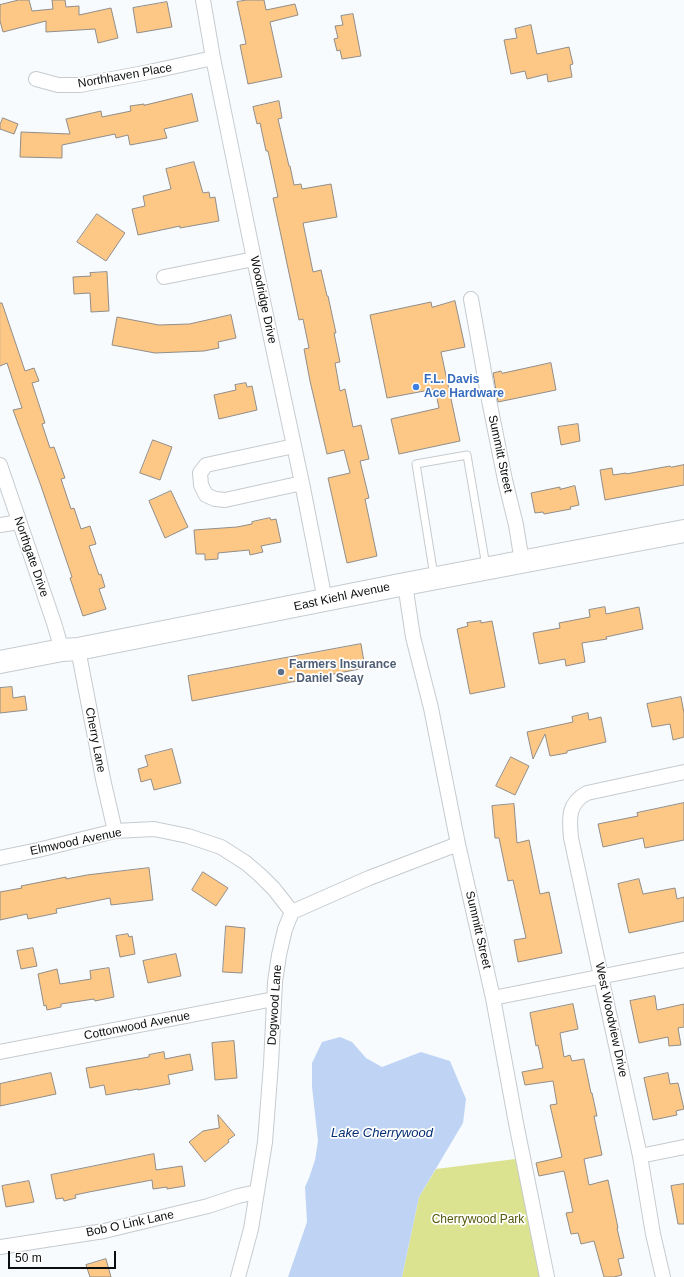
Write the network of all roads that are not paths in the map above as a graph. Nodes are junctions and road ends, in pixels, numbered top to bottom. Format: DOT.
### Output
graph roads {
  1 [pos="203,0"];
  2 [pos="213,58"];
  3 [pos="36,79"];
  4 [pos="254,259"];
  5 [pos="164,277"];
  6 [pos="470,299"];
  7 [pos="294,446"];
  8 [pos="0,465"];
  9 [pos="302,483"];
  10 [pos="19,522"];
  11 [pos="0,526"];
  12 [pos="684,530"];
  13 [pos="522,562"];
  14 [pos="486,569"];
  15 [pos="434,578"];
  16 [pos="405,584"];
  17 [pos="326,600"];
  18 [pos="70,649"];
  19 [pos="0,662"];
  20 [pos="684,772"];
  21 [pos="115,831"];
  22 [pos="458,844"];
  23 [pos="0,858"];
  24 [pos="292,912"];
  25 [pos="684,960"];
  26 [pos="601,975"];
  27 [pos="493,998"];
  28 [pos="274,1000"];
  29 [pos="0,1052"];
  30 [pos="684,1147"];
  31 [pos="640,1156"];
  32 [pos="257,1192"];
  33 [pos="0,1247"];
  34 [pos="238,1277"];
  35 [pos="547,1277"];
  36 [pos="663,1277"];
  1 -- 2 [label="street, Woodridge Drive"];
  2 -- 3 [label="street, Northhaven Place"];
  2 -- 4 [label="street, Woodridge Drive"];
  4 -- 5 [label="street"];
  4 -- 7 [label="street, Woodridge Drive"];
  6 -- 13 [label="street, Summitt Street"];
  7 -- 9 [label="street, Woodridge Drive"];
  7 -- 9 [label="street"];
  8 -- 10 [label="street, Northgate Drive"];
  9 -- 17 [label="street, Woodridge Drive"];
  10 -- 11 [label="street"];
  10 -- 18 [label="street, Northgate Drive"];
  12 -- 13 [label="main road, East Kiehl Avenue"];
  13 -- 14 [label="main road, East Kiehl Avenue"];
  14 -- 15 [label="main road, East Kiehl Avenue"];
  14 -- 15 [label="lane"];
  15 -- 16 [label="main road, East Kiehl Avenue"];
  16 -- 17 [label="main road, East Kiehl Avenue"];
  16 -- 22 [label="street, Summitt Street"];
  17 -- 18 [label="main road, East Kiehl Avenue"];
  18 -- 19 [label="main road, East Kiehl Avenue"];
  18 -- 21 [label="street, Cherry Lane"];
  20 -- 26 [label="street, West Woodview Drive"];
  21 -- 23 [label="street, Elmwood Avenue"];
  21 -- 24 [label="street, Elmwood Avenue"];
  22 -- 24 [label="street"];
  22 -- 27 [label="street, Summitt Street"];
  24 -- 28 [label="street, Dogwood Lane"];
  25 -- 26 [label="street"];
  26 -- 27 [label="street"];
  26 -- 31 [label="street, West Woodview Drive"];
  27 -- 35 [label="street, Summitt Street"];
  28 -- 29 [label="street, Cottonwood Avenue"];
  28 -- 32 [label="street, Dogwood Lane"];
  30 -- 31 [label="street"];
  31 -- 36 [label="street, West Woodview Drive"];
  32 -- 33 [label="street, Bob O Link Lane"];
  32 -- 34 [label="street, Dogwood Lane"];
}
